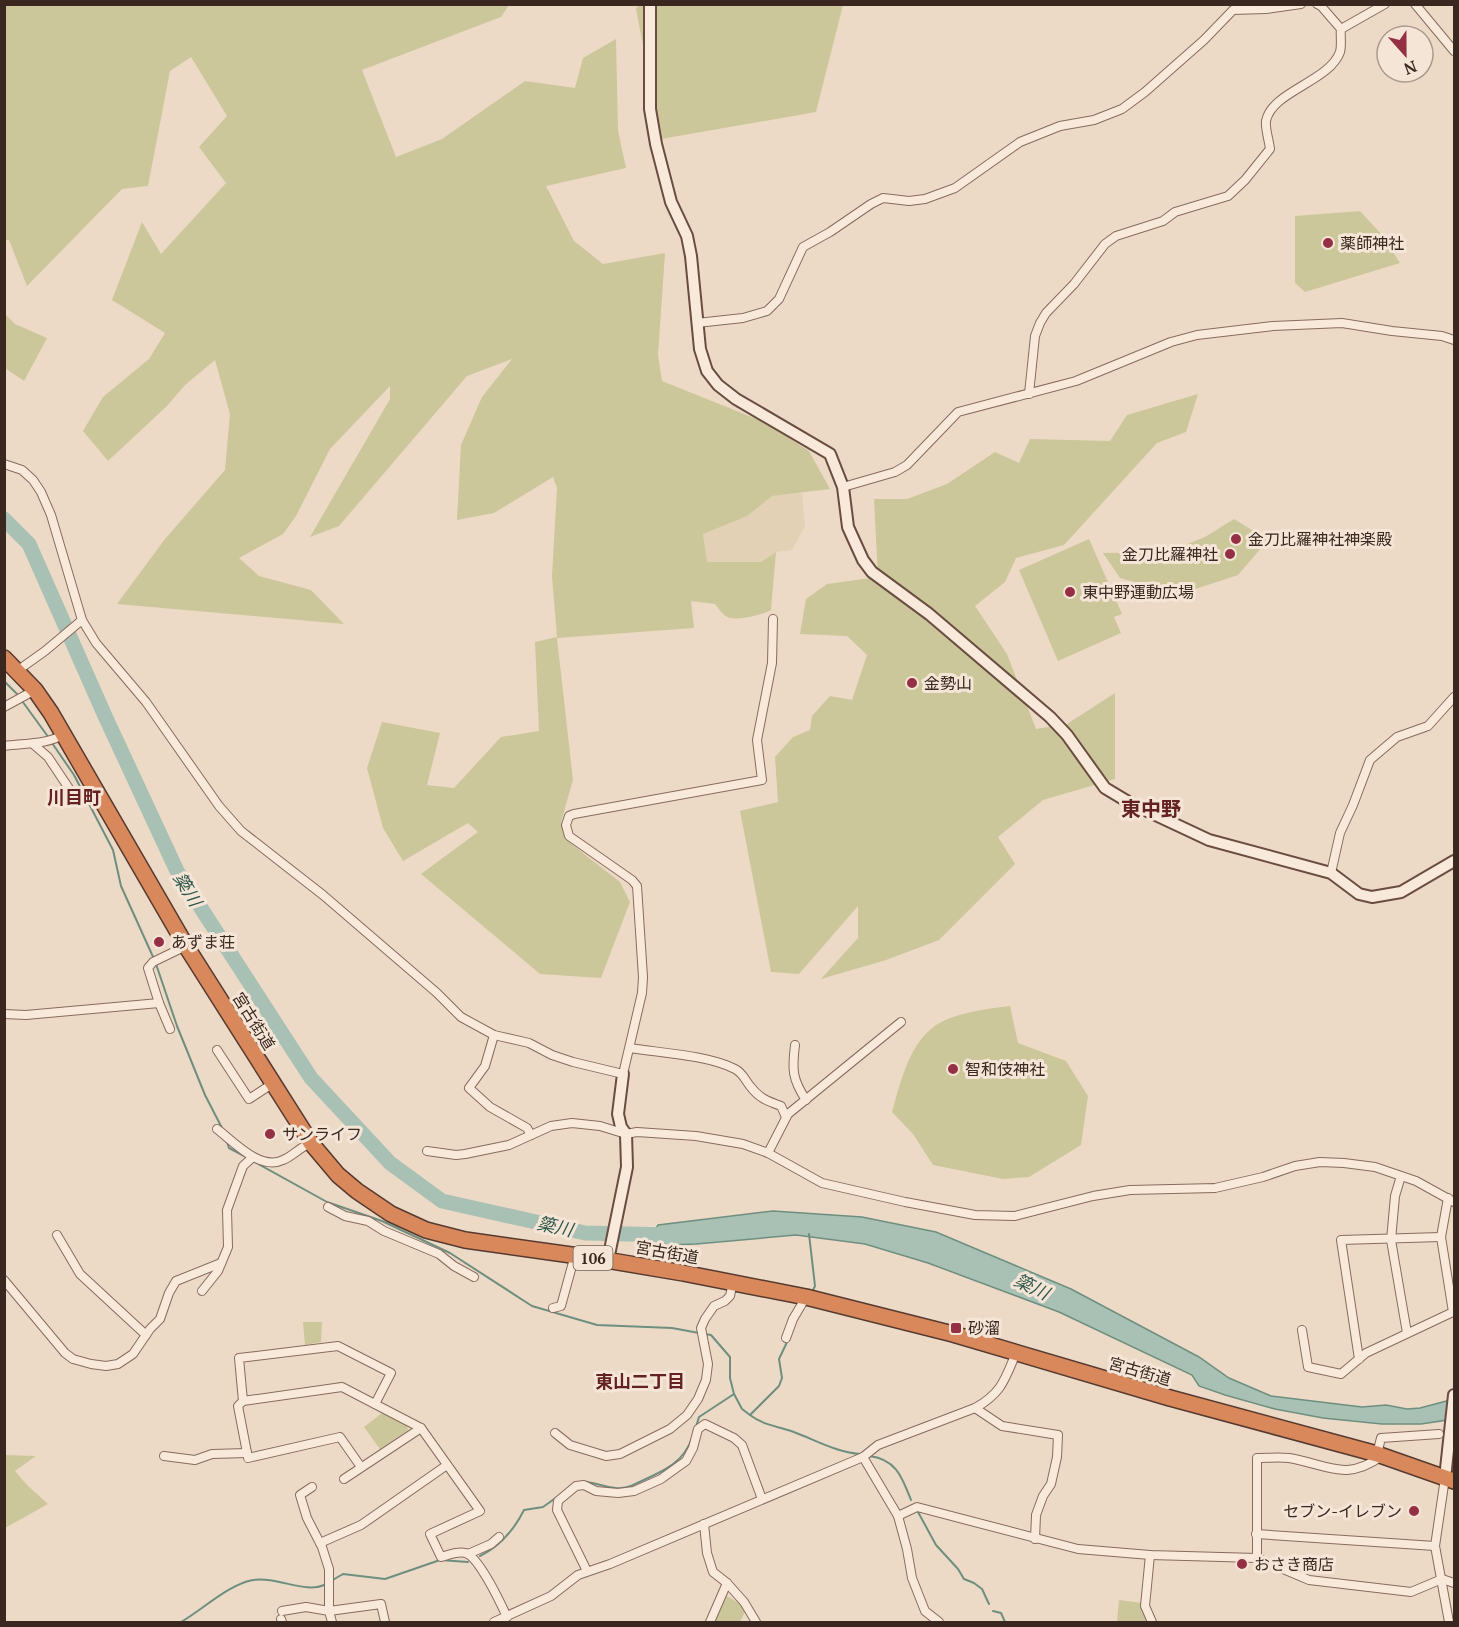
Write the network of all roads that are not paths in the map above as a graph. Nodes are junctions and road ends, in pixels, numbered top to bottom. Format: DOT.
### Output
graph roads {
  1 [pos="650,4"];
  2 [pos="1301,4"];
  3 [pos="1317,4"];
  4 [pos="1385,4"];
  5 [pos="1415,4"];
  6 [pos="1341,28"];
  7 [pos="1455,51"];
  8 [pos="697,323"];
  9 [pos="1455,340"];
  10 [pos="1029,394"];
  11 [pos="4,464"];
  12 [pos="843,487"];
  13 [pos="773,618"];
  14 [pos="82,620"];
  15 [pos="4,658"];
  16 [pos="17,671"];
  17 [pos="25,696"];
  18 [pos="1455,698"];
  19 [pos="4,707"];
  20 [pos="64,734"];
  21 [pos="33,744"];
  22 [pos="4,746"];
  23 [pos="74,796"];
  24 [pos="1455,861"];
  25 [pos="1331,873"];
  26 [pos="186,946"];
  27 [pos="159,1003"];
  28 [pos="4,1014"];
  29 [pos="901,1022"];
  30 [pos="170,1029"];
  31 [pos="494,1035"];
  32 [pos="795,1045"];
  33 [pos="630,1048"];
  34 [pos="217,1050"];
  35 [pos="623,1074"];
  36 [pos="272,1083"];
  37 [pos="806,1100"];
  38 [pos="786,1117"];
  39 [pos="217,1129"];
  40 [pos="626,1134"];
  41 [pos="531,1135"];
  42 [pos="311,1143"];
  43 [pos="427,1151"];
  44 [pos="768,1153"];
  45 [pos="253,1157"];
  46 [pos="1401,1176"];
  47 [pos="1451,1200"];
  48 [pos="328,1207"];
  49 [pos="57,1235"];
  50 [pos="1441,1237"];
  51 [pos="1391,1240"];
  52 [pos="610,1253"];
  53 [pos="575,1255"];
  54 [pos="221,1263"];
  55 [pos="474,1277"];
  56 [pos="4,1280"];
  57 [pos="733,1282"];
  58 [pos="202,1291"];
  59 [pos="806,1297"];
  60 [pos="553,1308"];
  61 [pos="1302,1330"];
  62 [pos="1407,1333"];
  63 [pos="146,1335"];
  64 [pos="786,1338"];
  65 [pos="1016,1351"];
  66 [pos="1359,1359"];
  67 [pos="1455,1395"];
  68 [pos="243,1401"];
  69 [pos="375,1404"];
  70 [pos="975,1408"];
  71 [pos="421,1428"];
  72 [pos="555,1433"];
  73 [pos="1439,1434"];
  74 [pos="247,1453"];
  75 [pos="1380,1455"];
  76 [pos="164,1456"];
  77 [pos="863,1456"];
  78 [pos="447,1465"];
  79 [pos="361,1467"];
  80 [pos="344,1479"];
  81 [pos="1450,1480"];
  82 [pos="312,1487"];
  83 [pos="762,1499"];
  84 [pos="898,1516"];
  85 [pos="704,1524"];
  86 [pos="1256,1534"];
  87 [pos="498,1537"];
  88 [pos="1035,1539"];
  89 [pos="320,1543"];
  90 [pos="1435,1546"];
  91 [pos="468,1554"];
  92 [pos="1150,1555"];
  93 [pos="1257,1558"];
  94 [pos="588,1571"];
  95 [pos="1442,1580"];
  96 [pos="1455,1582"];
  97 [pos="727,1584"];
  98 [pos="329,1611"];
  99 [pos="282,1617"];
  100 [pos="507,1617"];
  101 [pos="332,1623"];
  102 [pos="385,1623"];
  103 [pos="494,1623"];
  104 [pos="710,1623"];
  105 [pos="756,1623"];
  106 [pos="939,1623"];
  107 [pos="1152,1623"];
  108 [pos="1449,1623"];
  1 -- 8 [label="street"];
  2 -- 8 [label="street"];
  3 -- 6 [label="street"];
  4 -- 6 [label="street"];
  5 -- 7 [label="street"];
  6 -- 10 [label="street"];
  8 -- 12 [label="street"];
  9 -- 10 [label="street"];
  10 -- 12 [label="street"];
  11 -- 14 [label="street"];
  12 -- 25 [label="street"];
  13 -- 33 [label="street"];
  14 -- 16 [label="street"];
  14 -- 31 [label="street"];
  15 -- 16 [label="highway, 宮古街道 / 106"];
  16 -- 17 [label="highway, 宮古街道 / 106"];
  17 -- 19 [label="street"];
  17 -- 20 [label="highway, 宮古街道 / 106"];
  18 -- 25 [label="street"];
  20 -- 21 [label="street"];
  20 -- 26 [label="highway, 宮古街道 / 106"];
  21 -- 22 [label="street"];
  21 -- 23 [label="street"];
  24 -- 25 [label="street"];
  26 -- 27 [label="street"];
  26 -- 36 [label="highway, 宮古街道 / 106"];
  27 -- 28 [label="street"];
  27 -- 30 [label="street"];
  29 -- 37 [label="street"];
  31 -- 35 [label="street"];
  31 -- 41 [label="street"];
  32 -- 37 [label="street"];
  33 -- 35 [label="street"];
  33 -- 38 [label="street"];
  34 -- 36 [label="street"];
  35 -- 40 [label="street"];
  36 -- 42 [label="highway, 宮古街道 / 106"];
  37 -- 38 [label="street"];
  38 -- 44 [label="street"];
  39 -- 45 [label="street"];
  40 -- 41 [label="street"];
  40 -- 44 [label="street"];
  40 -- 52 [label="street"];
  41 -- 43 [label="street"];
  42 -- 45 [label="street"];
  42 -- 53 [label="highway, 宮古街道 / 106"];
  44 -- 46 [label="street"];
  45 -- 54 [label="street"];
  46 -- 47 [label="street"];
  46 -- 51 [label="street"];
  47 -- 50 [label="street"];
  48 -- 55 [label="street"];
  49 -- 63 [label="street"];
  50 -- 51 [label="street"];
  50 -- 62 [label="street"];
  51 -- 62 [label="street"];
  51 -- 66 [label="street"];
  52 -- 53 [label="highway, 宮古街道 / 106"];
  52 -- 57 [label="highway, 宮古街道 / 106"];
  53 -- 60 [label="street"];
  54 -- 58 [label="street"];
  54 -- 63 [label="street"];
  56 -- 63 [label="street"];
  57 -- 59 [label="highway, 宮古街道 / 106"];
  57 -- 72 [label="street"];
  59 -- 64 [label="street"];
  59 -- 65 [label="highway, 宮古街道 / 106"];
  61 -- 66 [label="street"];
  62 -- 66 [label="street"];
  65 -- 70 [label="street"];
  65 -- 75 [label="highway, 宮古街道 / 106"];
  67 -- 81 [label="street"];
  68 -- 69 [label="street"];
  68 -- 69 [label="street"];
  68 -- 74 [label="street"];
  69 -- 71 [label="street"];
  70 -- 77 [label="street"];
  70 -- 88 [label="street"];
  71 -- 78 [label="street"];
  71 -- 79 [label="street"];
  73 -- 75 [label="street"];
  74 -- 76 [label="street"];
  74 -- 79 [label="street"];
  75 -- 81 [label="highway, 宮古街道 / 106"];
  75 -- 86 [label="street"];
  77 -- 83 [label="street"];
  77 -- 84 [label="street"];
  78 -- 89 [label="street"];
  78 -- 91 [label="street"];
  79 -- 80 [label="street"];
  81 -- 90 [label="street"];
  82 -- 89 [label="street"];
  83 -- 85 [label="street"];
  83 -- 94 [label="street"];
  84 -- 88 [label="street"];
  84 -- 106 [label="street"];
  85 -- 94 [label="street"];
  85 -- 97 [label="street"];
  86 -- 90 [label="street"];
  86 -- 93 [label="street"];
  87 -- 91 [label="street"];
  88 -- 92 [label="street"];
  89 -- 98 [label="street"];
  90 -- 95 [label="street"];
  91 -- 100 [label="street"];
  92 -- 93 [label="street"];
  92 -- 107 [label="street"];
  93 -- 95 [label="street"];
  94 -- 100 [label="street"];
  95 -- 96 [label="street"];
  95 -- 108 [label="street"];
  97 -- 104 [label="street"];
  97 -- 105 [label="street"];
  98 -- 99 [label="street"];
  98 -- 101 [label="street"];
  98 -- 102 [label="street"];
  100 -- 103 [label="street"];
}
